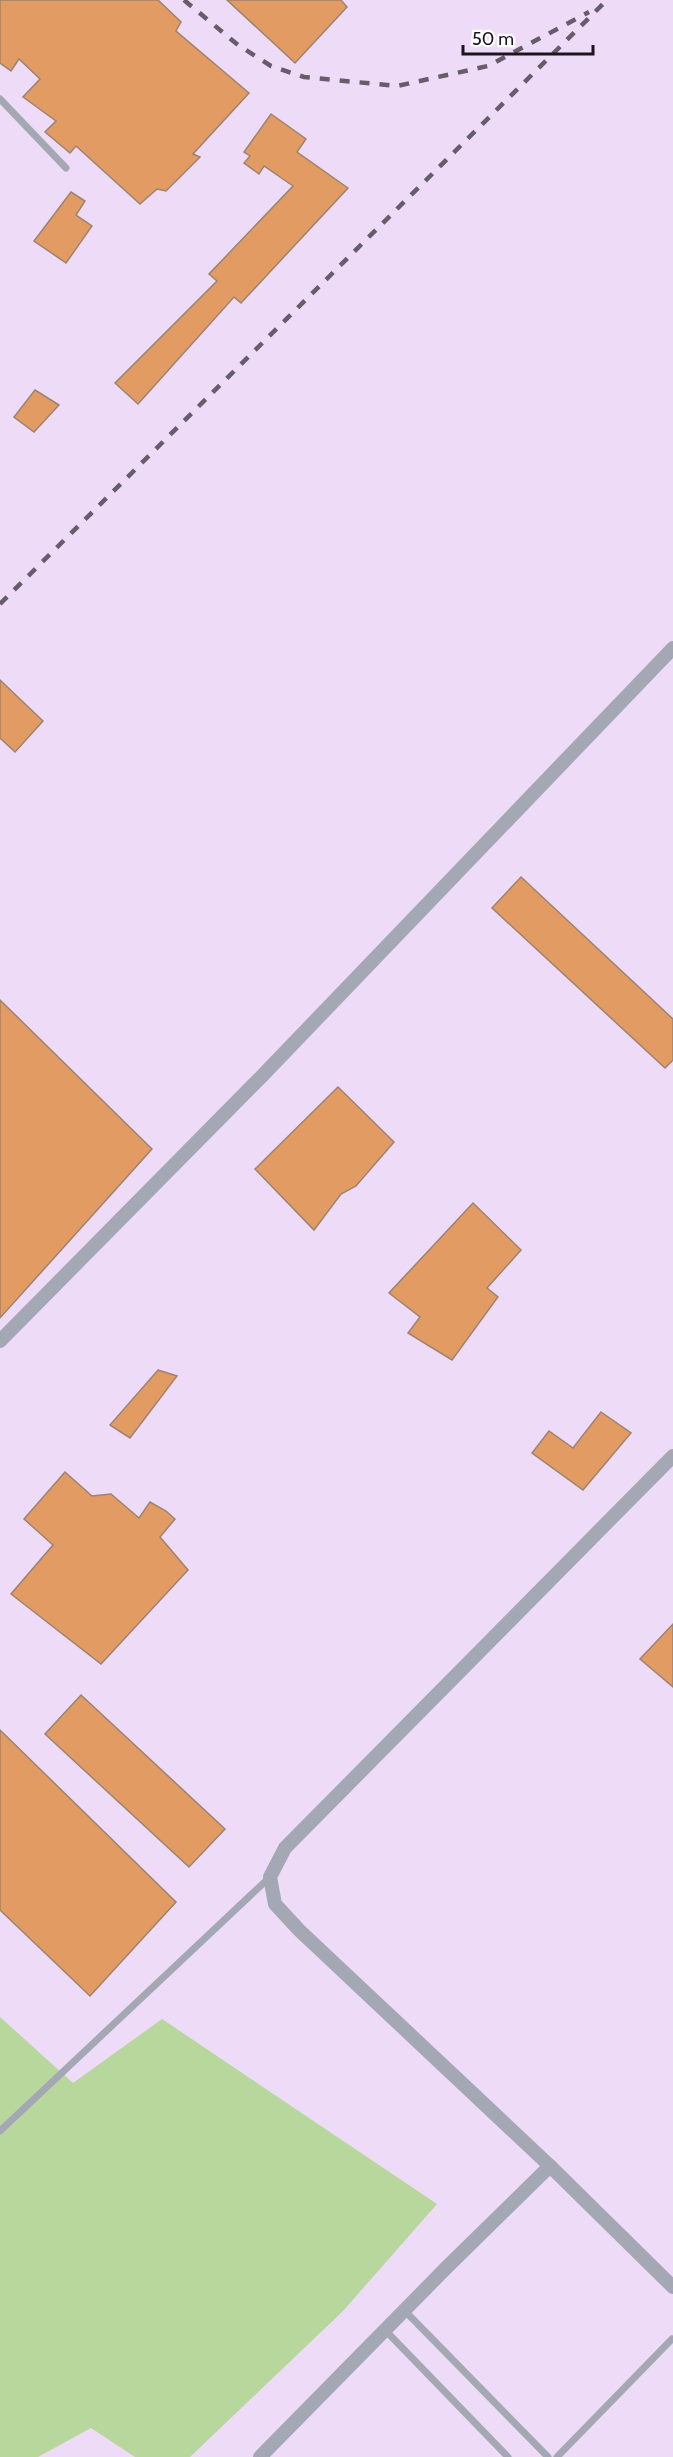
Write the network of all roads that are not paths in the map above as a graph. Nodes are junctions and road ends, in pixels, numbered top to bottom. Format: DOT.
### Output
graph roads {
  1 [pos="0,99"];
  2 [pos="66,168"];
  3 [pos="673,648"];
  4 [pos="0,1341"];
  5 [pos="673,1456"];
  6 [pos="270,1877"];
  7 [pos="0,2131"];
  8 [pos="550,2166"];
  9 [pos="673,2287"];
  10 [pos="404,2310"];
  11 [pos="385,2330"];
  12 [pos="672,2339"];
  13 [pos="260,2457"];
  14 [pos="508,2457"];
  15 [pos="548,2457"];
  16 [pos="557,2457"];
  1 -- 2 [label="lane"];
  3 -- 4 [label="street"];
  5 -- 6 [label="street"];
  6 -- 7 [label="lane"];
  6 -- 8 [label="street"];
  8 -- 9 [label="street"];
  8 -- 10 [label="street"];
  10 -- 11 [label="street"];
  10 -- 15 [label="lane"];
  11 -- 13 [label="street"];
  11 -- 14 [label="lane"];
  12 -- 16 [label="lane"];
}
